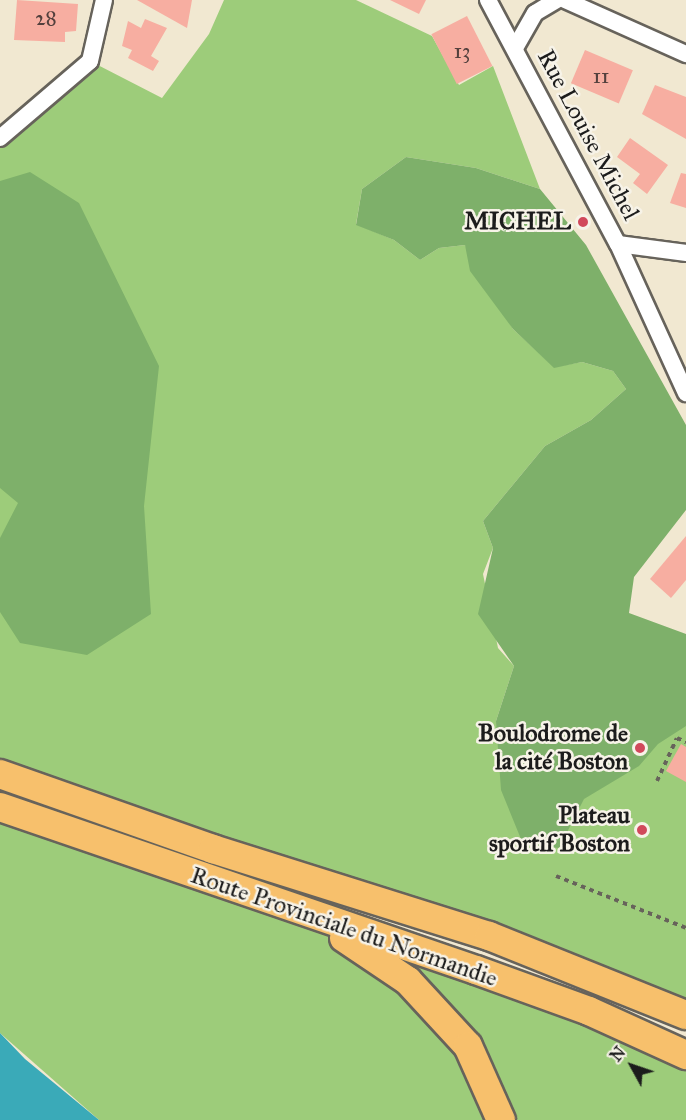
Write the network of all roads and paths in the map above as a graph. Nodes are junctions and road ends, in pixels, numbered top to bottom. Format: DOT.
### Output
graph roads {
  1 [pos="104,0"];
  2 [pos="488,0"];
  3 [pos="557,0"];
  4 [pos="565,0"];
  5 [pos="515,48"];
  6 [pos="686,54"];
  7 [pos="0,138"];
  8 [pos="618,244"];
  9 [pos="686,253"];
  10 [pos="686,393"];
  11 [pos="686,742"];
  12 [pos="0,774"];
  13 [pos="657,781"];
  14 [pos="0,807"];
  15 [pos="556,876"];
  16 [pos="314,918"];
  17 [pos="686,928"];
  18 [pos="686,1015"];
  19 [pos="686,1055"];
  20 [pos="501,1120"];
  1 -- 7 [label="street"];
  2 -- 5 [label="street, Rue Louise Michel"];
  3 -- 5 [label="street, Rue Louise Michel"];
  4 -- 6 [label="street"];
  5 -- 8 [label="street, Rue Louise Michel"];
  8 -- 9 [label="street, Rue Louise Michel"];
  8 -- 10 [label="street, Rue Louise Michel"];
  11 -- 13 [label="path"];
  12 -- 18 [label="highway, Route Provinciale du Normandie"];
  14 -- 16 [label="highway, Route Provinciale du Normandie"];
  15 -- 17 [label="path"];
  16 -- 19 [label="highway, Route Provinciale du Normandie"];
  16 -- 20 [label="highway"];
}
